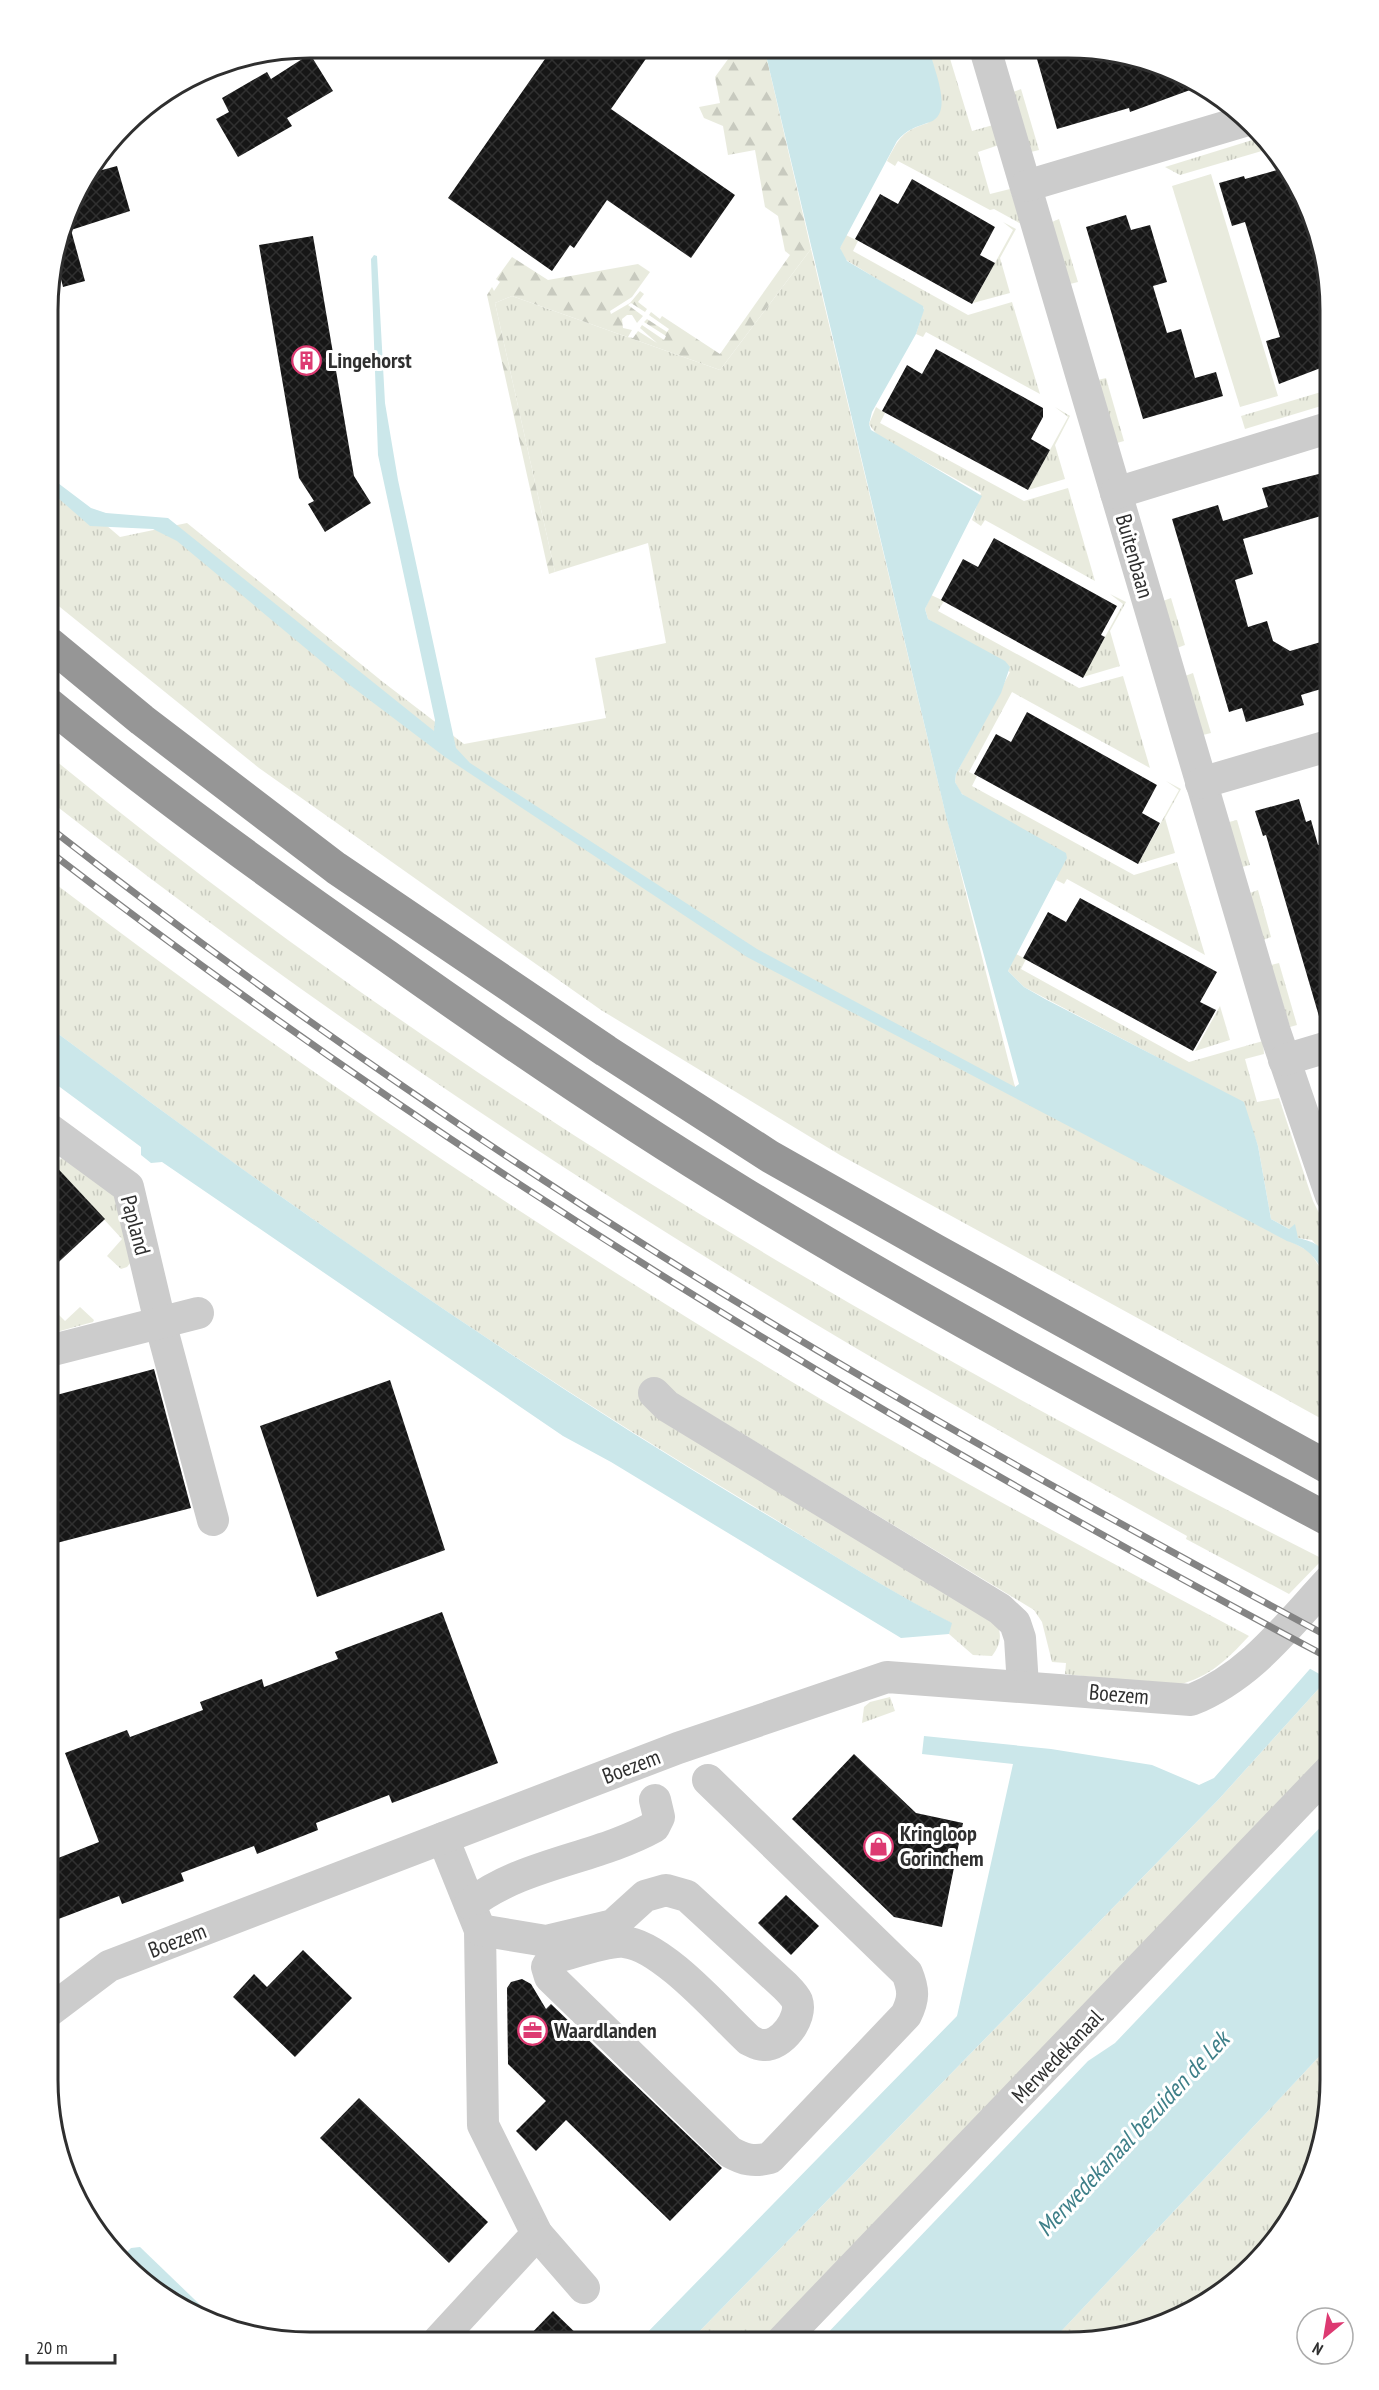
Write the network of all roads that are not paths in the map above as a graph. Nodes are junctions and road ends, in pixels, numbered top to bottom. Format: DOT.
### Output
graph roads {
  1 [pos="988,58"];
  2 [pos="1237,123"];
  3 [pos="1026,186"];
  4 [pos="1320,430"];
  5 [pos="1116,493"];
  6 [pos="58,651"];
  7 [pos="58,712"];
  8 [pos="1320,748"];
  9 [pos="1201,783"];
  10 [pos="1320,1049"];
  11 [pos="1284,1060"];
  12 [pos="58,1136"];
  13 [pos="1320,1164"];
  14 [pos="198,1312"];
  15 [pos="160,1322"];
  16 [pos="58,1349"];
  17 [pos="654,1393"];
  18 [pos="1320,1463"];
  19 [pos="1317,1513"];
  20 [pos="213,1520"];
  21 [pos="1320,1591"];
  22 [pos="1023,1686"];
  23 [pos="1320,1779"];
  24 [pos="708,1780"];
  25 [pos="655,1800"];
  26 [pos="443,1838"];
  27 [pos="475,1917"];
  28 [pos="58,2005"];
  29 [pos="537,2234"];
  30 [pos="584,2288"];
  31 [pos="446,2332"];
  32 [pos="791,2332"];
  1 -- 3 [label="street, Buitenbaan"];
  2 -- 3 [label="street"];
  3 -- 5 [label="street, Buitenbaan"];
  4 -- 5 [label="street"];
  5 -- 9 [label="street, Buitenbaan"];
  6 -- 18 [label="highway"];
  7 -- 19 [label="highway"];
  8 -- 9 [label="street"];
  9 -- 11 [label="street, Buitenbaan"];
  10 -- 11 [label="street"];
  11 -- 13 [label="street, Buitenbaan"];
  12 -- 15 [label="street, Papland"];
  14 -- 15 [label="street"];
  15 -- 16 [label="street"];
  15 -- 20 [label="street, Papland"];
  17 -- 22 [label="street"];
  21 -- 22 [label="street, Boezem"];
  22 -- 26 [label="street, Boezem"];
  23 -- 32 [label="street, Merwedekanaal"];
  24 -- 27 [label="street"];
  25 -- 27 [label="street"];
  26 -- 27 [label="street"];
  26 -- 28 [label="street, Boezem"];
  27 -- 29 [label="street"];
  29 -- 30 [label="street"];
  29 -- 31 [label="street"];
}
